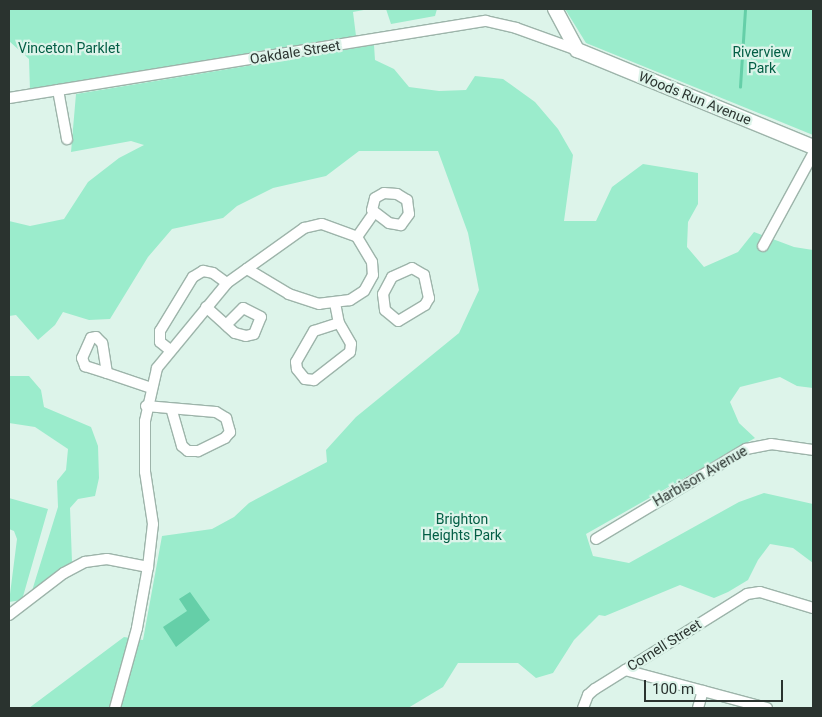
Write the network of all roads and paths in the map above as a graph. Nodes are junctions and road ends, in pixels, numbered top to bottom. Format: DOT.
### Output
graph roads {
  1 [pos="555,9"];
  2 [pos="577,50"];
  3 [pos="58,90"];
  4 [pos="9,98"];
  5 [pos="67,139"];
  6 [pos="813,147"];
  7 [pos="813,154"];
  8 [pos="374,213"];
  9 [pos="357,237"];
  10 [pos="763,246"];
  11 [pos="247,269"];
  12 [pos="373,275"];
  13 [pos="389,281"];
  14 [pos="227,283"];
  15 [pos="334,303"];
  16 [pos="206,307"];
  17 [pos="339,323"];
  18 [pos="226,325"];
  19 [pos="170,350"];
  20 [pos="107,373"];
  21 [pos="150,388"];
  22 [pos="146,406"];
  23 [pos="172,410"];
  24 [pos="813,450"];
  25 [pos="596,539"];
  26 [pos="148,567"];
  27 [pos="813,608"];
  28 [pos="9,615"];
  29 [pos="625,670"];
  30 [pos="703,691"];
  31 [pos="115,708"];
  32 [pos="583,708"];
  33 [pos="698,708"];
  34 [pos="767,708"];
  1 -- 2 [label="street"];
  2 -- 3 [label="street, Oakdale Street"];
  2 -- 6 [label="street, Woods Run Avenue"];
  3 -- 4 [label="street, Oakdale Street"];
  3 -- 5 [label="street"];
  7 -- 10 [label="street"];
  8 -- 9 [label="street"];
  9 -- 11 [label="street"];
  9 -- 12 [label="street"];
  11 -- 14 [label="street"];
  11 -- 15 [label="street"];
  12 -- 13 [label="street"];
  12 -- 15 [label="street"];
  13 -- 13 [label="street"];
  14 -- 16 [label="street"];
  14 -- 19 [label="street"];
  15 -- 17 [label="street"];
  16 -- 18 [label="street"];
  16 -- 19 [label="street"];
  17 -- 17 [label="street"];
  19 -- 21 [label="street"];
  20 -- 21 [label="street"];
  21 -- 22 [label="street"];
  22 -- 23 [label="street"];
  22 -- 26 [label="street"];
  23 -- 23 [label="street"];
  24 -- 25 [label="street, Harbison Avenue"];
  26 -- 28 [label="street"];
  26 -- 31 [label="street"];
  27 -- 29 [label="street, Cornell Street"];
  29 -- 30 [label="street"];
  29 -- 32 [label="street, Cornell Street"];
  30 -- 33 [label="street"];
  30 -- 34 [label="street"];
}
